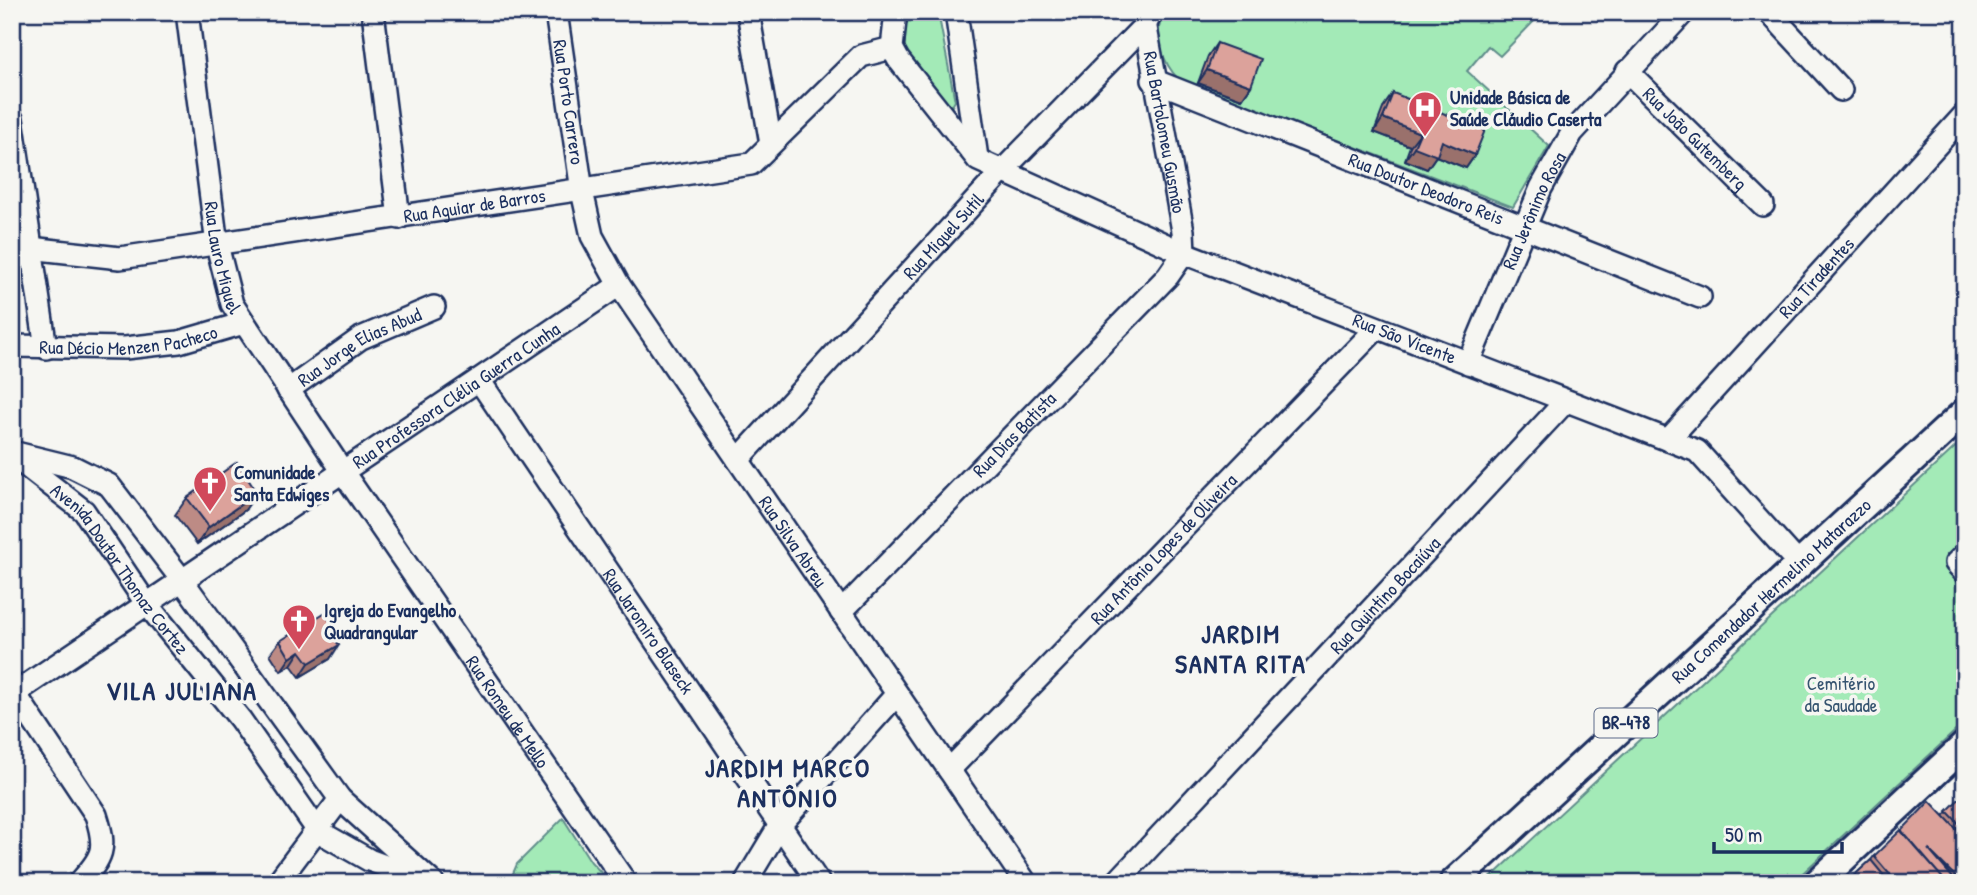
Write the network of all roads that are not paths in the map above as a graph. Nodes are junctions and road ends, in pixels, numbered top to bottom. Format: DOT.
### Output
graph roads {
  1 [pos="187,12"];
  2 [pos="373,12"];
  3 [pos="556,12"];
  4 [pos="748,12"];
  5 [pos="896,12"];
  6 [pos="956,12"];
  7 [pos="1684,12"];
  8 [pos="1769,12"];
  9 [pos="1146,16"];
  10 [pos="892,48"];
  11 [pos="1627,71"];
  12 [pos="1153,80"];
  13 [pos="1841,90"];
  14 [pos="970,109"];
  15 [pos="1965,114"];
  16 [pos="12,119"];
  17 [pos="945,120"];
  18 [pos="771,144"];
  19 [pos="978,160"];
  20 [pos="1002,172"];
  21 [pos="582,191"];
  22 [pos="1763,205"];
  23 [pos="399,218"];
  24 [pos="1525,227"];
  25 [pos="217,245"];
  26 [pos="22,247"];
  27 [pos="1184,253"];
  28 [pos="619,285"];
  29 [pos="1700,297"];
  30 [pos="434,307"];
  31 [pos="244,323"];
  32 [pos="1377,328"];
  33 [pos="12,346"];
  34 [pos="46,348"];
  35 [pos="1468,363"];
  36 [pos="479,380"];
  37 [pos="288,390"];
  38 [pos="1566,401"];
  39 [pos="1965,412"];
  40 [pos="1668,440"];
  41 [pos="12,454"];
  42 [pos="738,460"];
  43 [pos="343,471"];
  44 [pos="1965,554"];
  45 [pos="1798,563"];
  46 [pos="1965,573"];
  47 [pos="182,580"];
  48 [pos="146,603"];
  49 [pos="841,612"];
  50 [pos="14,691"];
  51 [pos="897,694"];
  52 [pos="1963,749"];
  53 [pos="949,770"];
  54 [pos="340,799"];
  55 [pos="780,825"];
  56 [pos="318,831"];
  57 [pos="279,882"];
  58 [pos="79,883"];
  59 [pos="431,883"];
  60 [pos="626,883"];
  61 [pos="746,883"];
  62 [pos="820,883"];
  63 [pos="1026,883"];
  64 [pos="1116,883"];
  65 [pos="1453,883"];
  66 [pos="1817,883"];
  1 -- 25 [label="street, Rua Lauro Miguel"];
  2 -- 23 [label="street"];
  3 -- 21 [label="street, Rua Porto Carrero"];
  4 -- 18 [label="street"];
  5 -- 10 [label="street"];
  6 -- 14 [label="street"];
  7 -- 11 [label="street, Rua Jerônimo Rosa"];
  8 -- 13 [label="street"];
  9 -- 12 [label="street, Rua Bartolomeu Gusmão"];
  9 -- 20 [label="street, Rua Miguel Sutil"];
  10 -- 17 [label="street"];
  10 -- 18 [label="street, Rua Aguiar de Barros"];
  11 -- 22 [label="street, Rua João Gutemberg"];
  11 -- 24 [label="street, Rua Jerônimo Rosa"];
  12 -- 24 [label="street, Rua Doutor Deodoro Reis"];
  12 -- 27 [label="street, Rua Bartolomeu Gusmão"];
  14 -- 17 [label="street"];
  14 -- 19 [label="street"];
  15 -- 40 [label="street, Rua Tiradentes"];
  16 -- 26 [label="street"];
  17 -- 19 [label="street"];
  18 -- 21 [label="street, Rua Aguiar de Barros"];
  19 -- 20 [label="street, Rua São Vicente"];
  20 -- 27 [label="street, Rua São Vicente"];
  20 -- 42 [label="street, Rua Miguel Sutil"];
  21 -- 23 [label="street, Rua Aguiar de Barros"];
  21 -- 28 [label="street, Rua Silva Abreu"];
  23 -- 25 [label="street, Rua Aguiar de Barros"];
  24 -- 29 [label="street, Rua Doutor Deodoro Reis"];
  24 -- 35 [label="street, Rua Jerônimo Rosa"];
  25 -- 26 [label="street, Rua Aguiar de Barros"];
  25 -- 31 [label="street, Rua Lauro Miguel"];
  26 -- 34 [label="street"];
  27 -- 32 [label="street, Rua São Vicente"];
  27 -- 49 [label="street, Rua Dias Batista"];
  28 -- 36 [label="street, Rua Professora Clélia Guerra Cunha"];
  28 -- 42 [label="street, Rua Silva Abreu"];
  30 -- 37 [label="street, Rua Jorge Elias Abud"];
  31 -- 34 [label="street, Rua Décio Menzen Pacheco"];
  31 -- 37 [label="street, Rua Lauro Miguel"];
  32 -- 35 [label="street, Rua São Vicente"];
  32 -- 53 [label="street, Rua Antônio Lopes de Oliveira"];
  33 -- 34 [label="street, Rua Décio Menzen Pacheco"];
  35 -- 38 [label="street, Rua São Vicente"];
  36 -- 43 [label="street, Rua Professora Clélia Guerra Cunha"];
  36 -- 55 [label="street, Rua Jaromiro Blaseck"];
  37 -- 43 [label="street, Rua Lauro Miguel"];
  38 -- 40 [label="street, Rua São Vicente"];
  38 -- 64 [label="street, Rua Quintino Bocaiúva"];
  39 -- 45 [label="main road, Rua Comendador Hermelino Matarazzo / BR-478"];
  40 -- 45 [label="street, Rua São Vicente"];
  41 -- 47 [label="street, Avenida Doutor Thomaz Cortez"];
  41 -- 48 [label="street, Avenida Doutor Thomaz Cortez"];
  42 -- 49 [label="street, Rua Silva Abreu"];
  43 -- 47 [label="street, Rua Professora Clélia Guerra Cunha"];
  43 -- 60 [label="street, Rua Romeu de Mello"];
  44 -- 46 [label="street"];
  45 -- 65 [label="main road, Rua Comendador Hermelino Matarazzo / BR-478"];
  47 -- 48 [label="street, Rua Professora Clélia Guerra Cunha"];
  47 -- 54 [label="street, Avenida Doutor Thomaz Cortez"];
  48 -- 50 [label="street, Rua Professora Clélia Guerra Cunha"];
  48 -- 56 [label="street, Avenida Doutor Thomaz Cortez"];
  49 -- 51 [label="street, Rua Silva Abreu"];
  50 -- 58 [label="street"];
  51 -- 53 [label="street, Rua Silva Abreu"];
  51 -- 55 [label="street"];
  52 -- 66 [label="main road"];
  53 -- 63 [label="street, Rua Silva Abreu"];
  54 -- 56 [label="street"];
  54 -- 59 [label="street, Avenida Doutor Thomaz Cortez"];
  55 -- 61 [label="street"];
  55 -- 62 [label="street, Rua Jaromiro Blaseck"];
  56 -- 57 [label="street"];
  56 -- 59 [label="street, Avenida Doutor Thomaz Cortez"];
}
